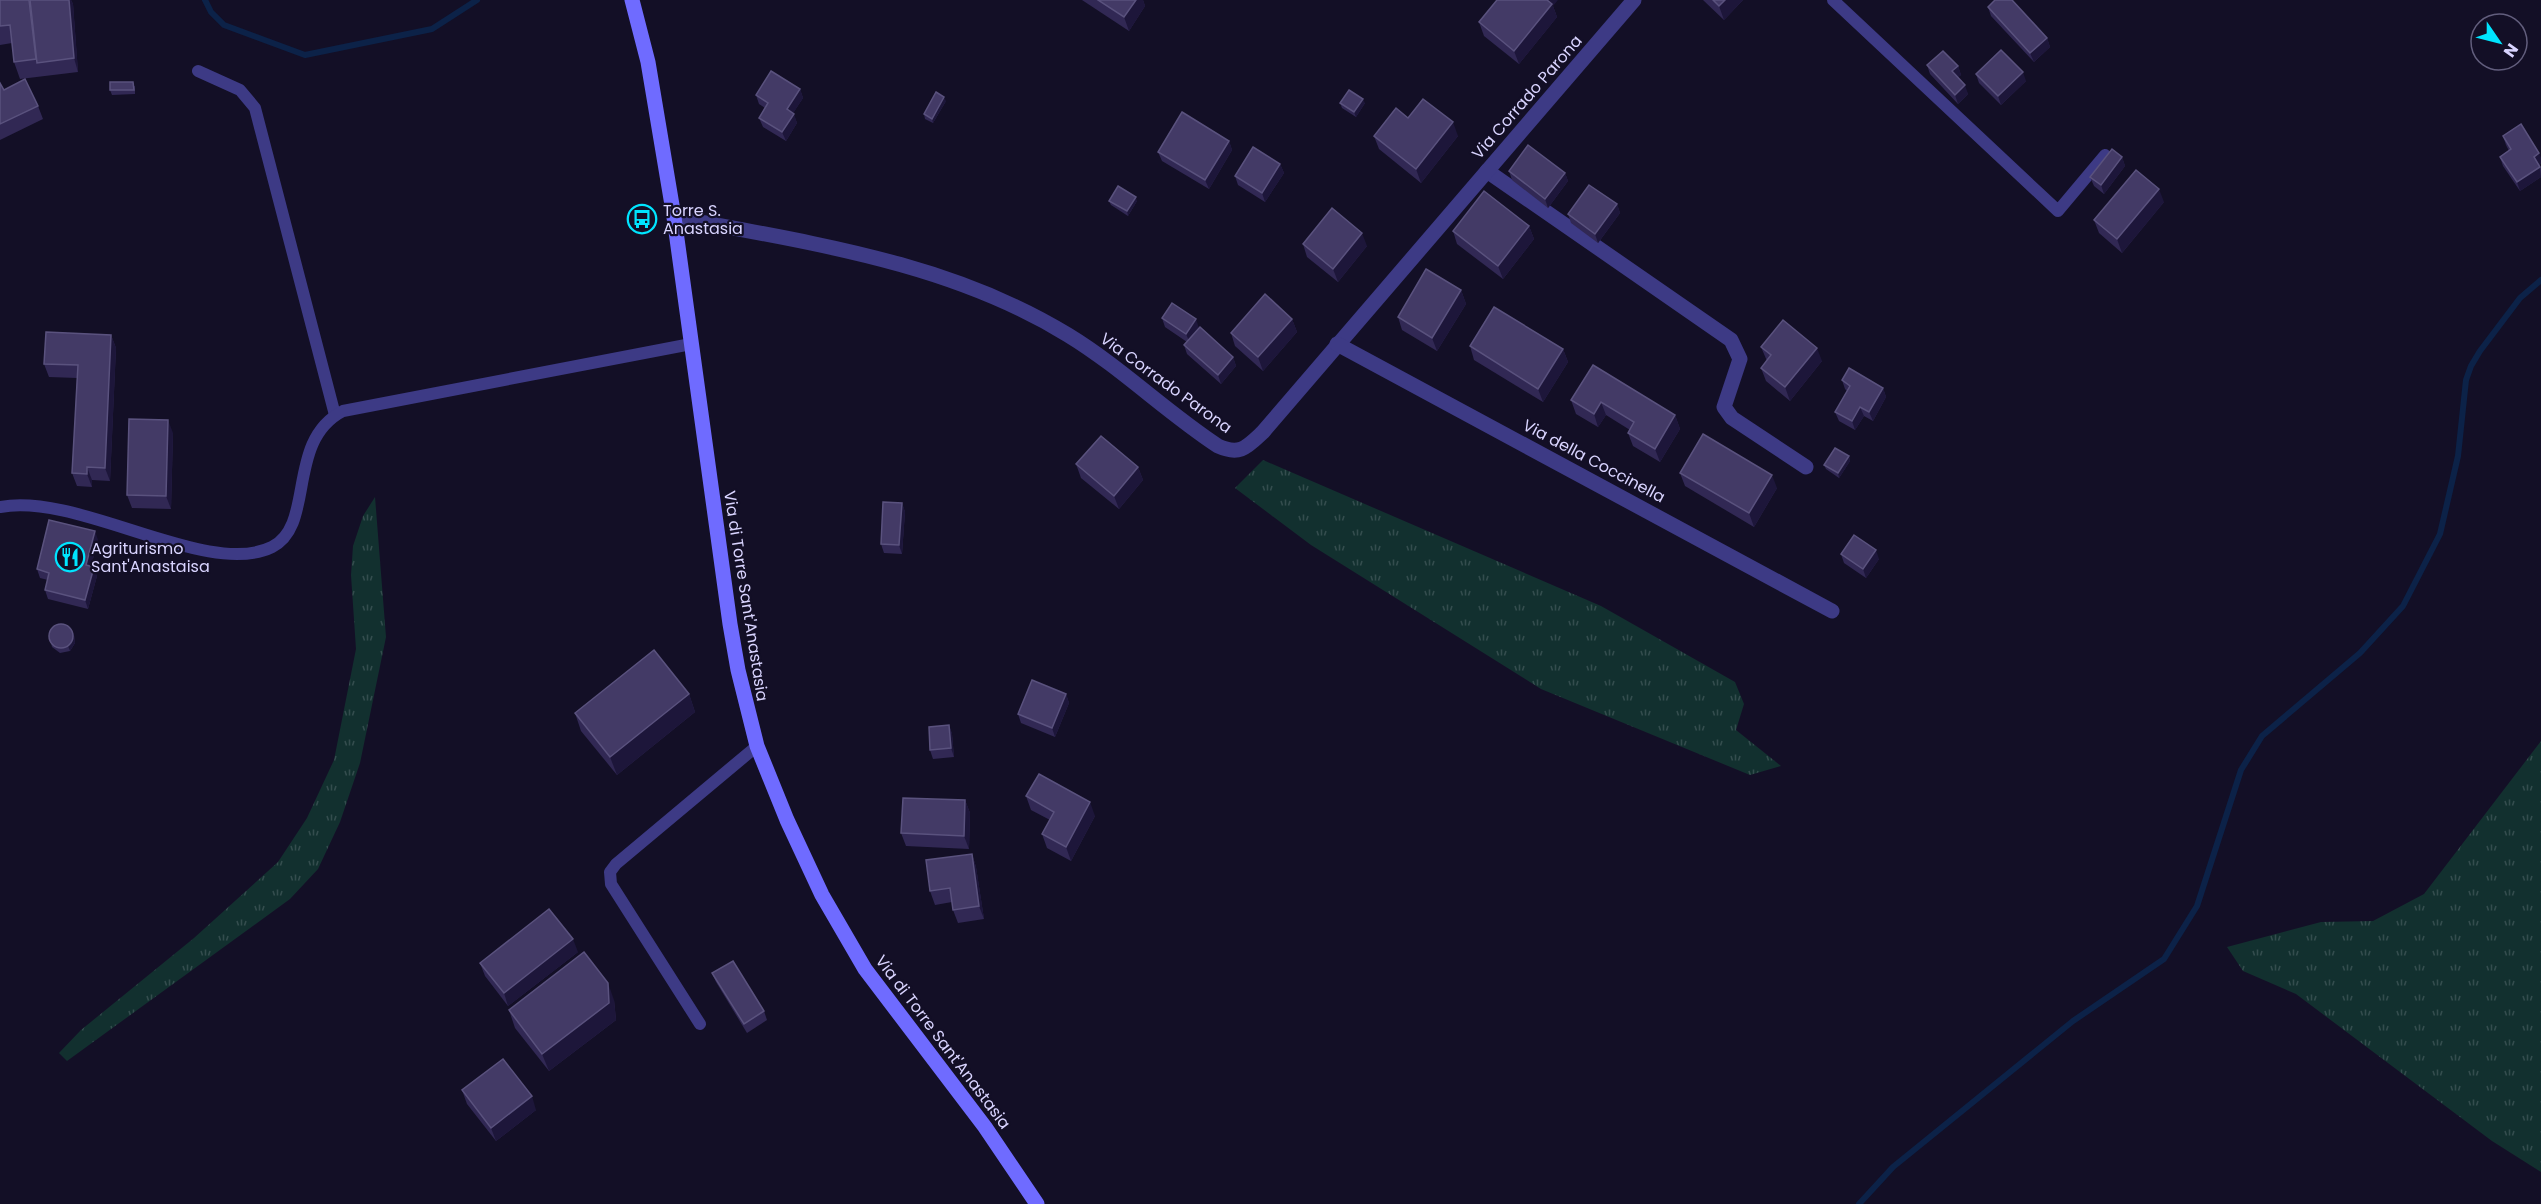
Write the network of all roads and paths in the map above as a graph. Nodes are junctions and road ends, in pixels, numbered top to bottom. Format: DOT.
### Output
graph roads {
  1 [pos="632,0"];
  2 [pos="1634,0"];
  3 [pos="1833,0"];
  4 [pos="198,71"];
  5 [pos="2105,155"];
  6 [pos="1487,171"];
  7 [pos="674,217"];
  8 [pos="691,344"];
  9 [pos="1337,344"];
  10 [pos="335,415"];
  11 [pos="1806,467"];
  12 [pos="0,507"];
  13 [pos="1832,611"];
  14 [pos="757,746"];
  15 [pos="700,1024"];
  16 [pos="1038,1204"];
  1 -- 7 [label="street, Via di Torre Sant'Anastasia"];
  2 -- 6 [label="street, Via Corrado Parona"];
  3 -- 5 [label="lane"];
  4 -- 10 [label="lane"];
  6 -- 9 [label="street, Via Corrado Parona"];
  6 -- 11 [label="street"];
  7 -- 8 [label="street, Via di Torre Sant'Anastasia"];
  7 -- 9 [label="street, Via Corrado Parona"];
  8 -- 10 [label="lane"];
  8 -- 14 [label="street, Via di Torre Sant'Anastasia"];
  9 -- 13 [label="street, Via della Coccinella"];
  10 -- 12 [label="lane"];
  14 -- 15 [label="lane"];
  14 -- 16 [label="street, Via di Torre Sant'Anastasia"];
}
